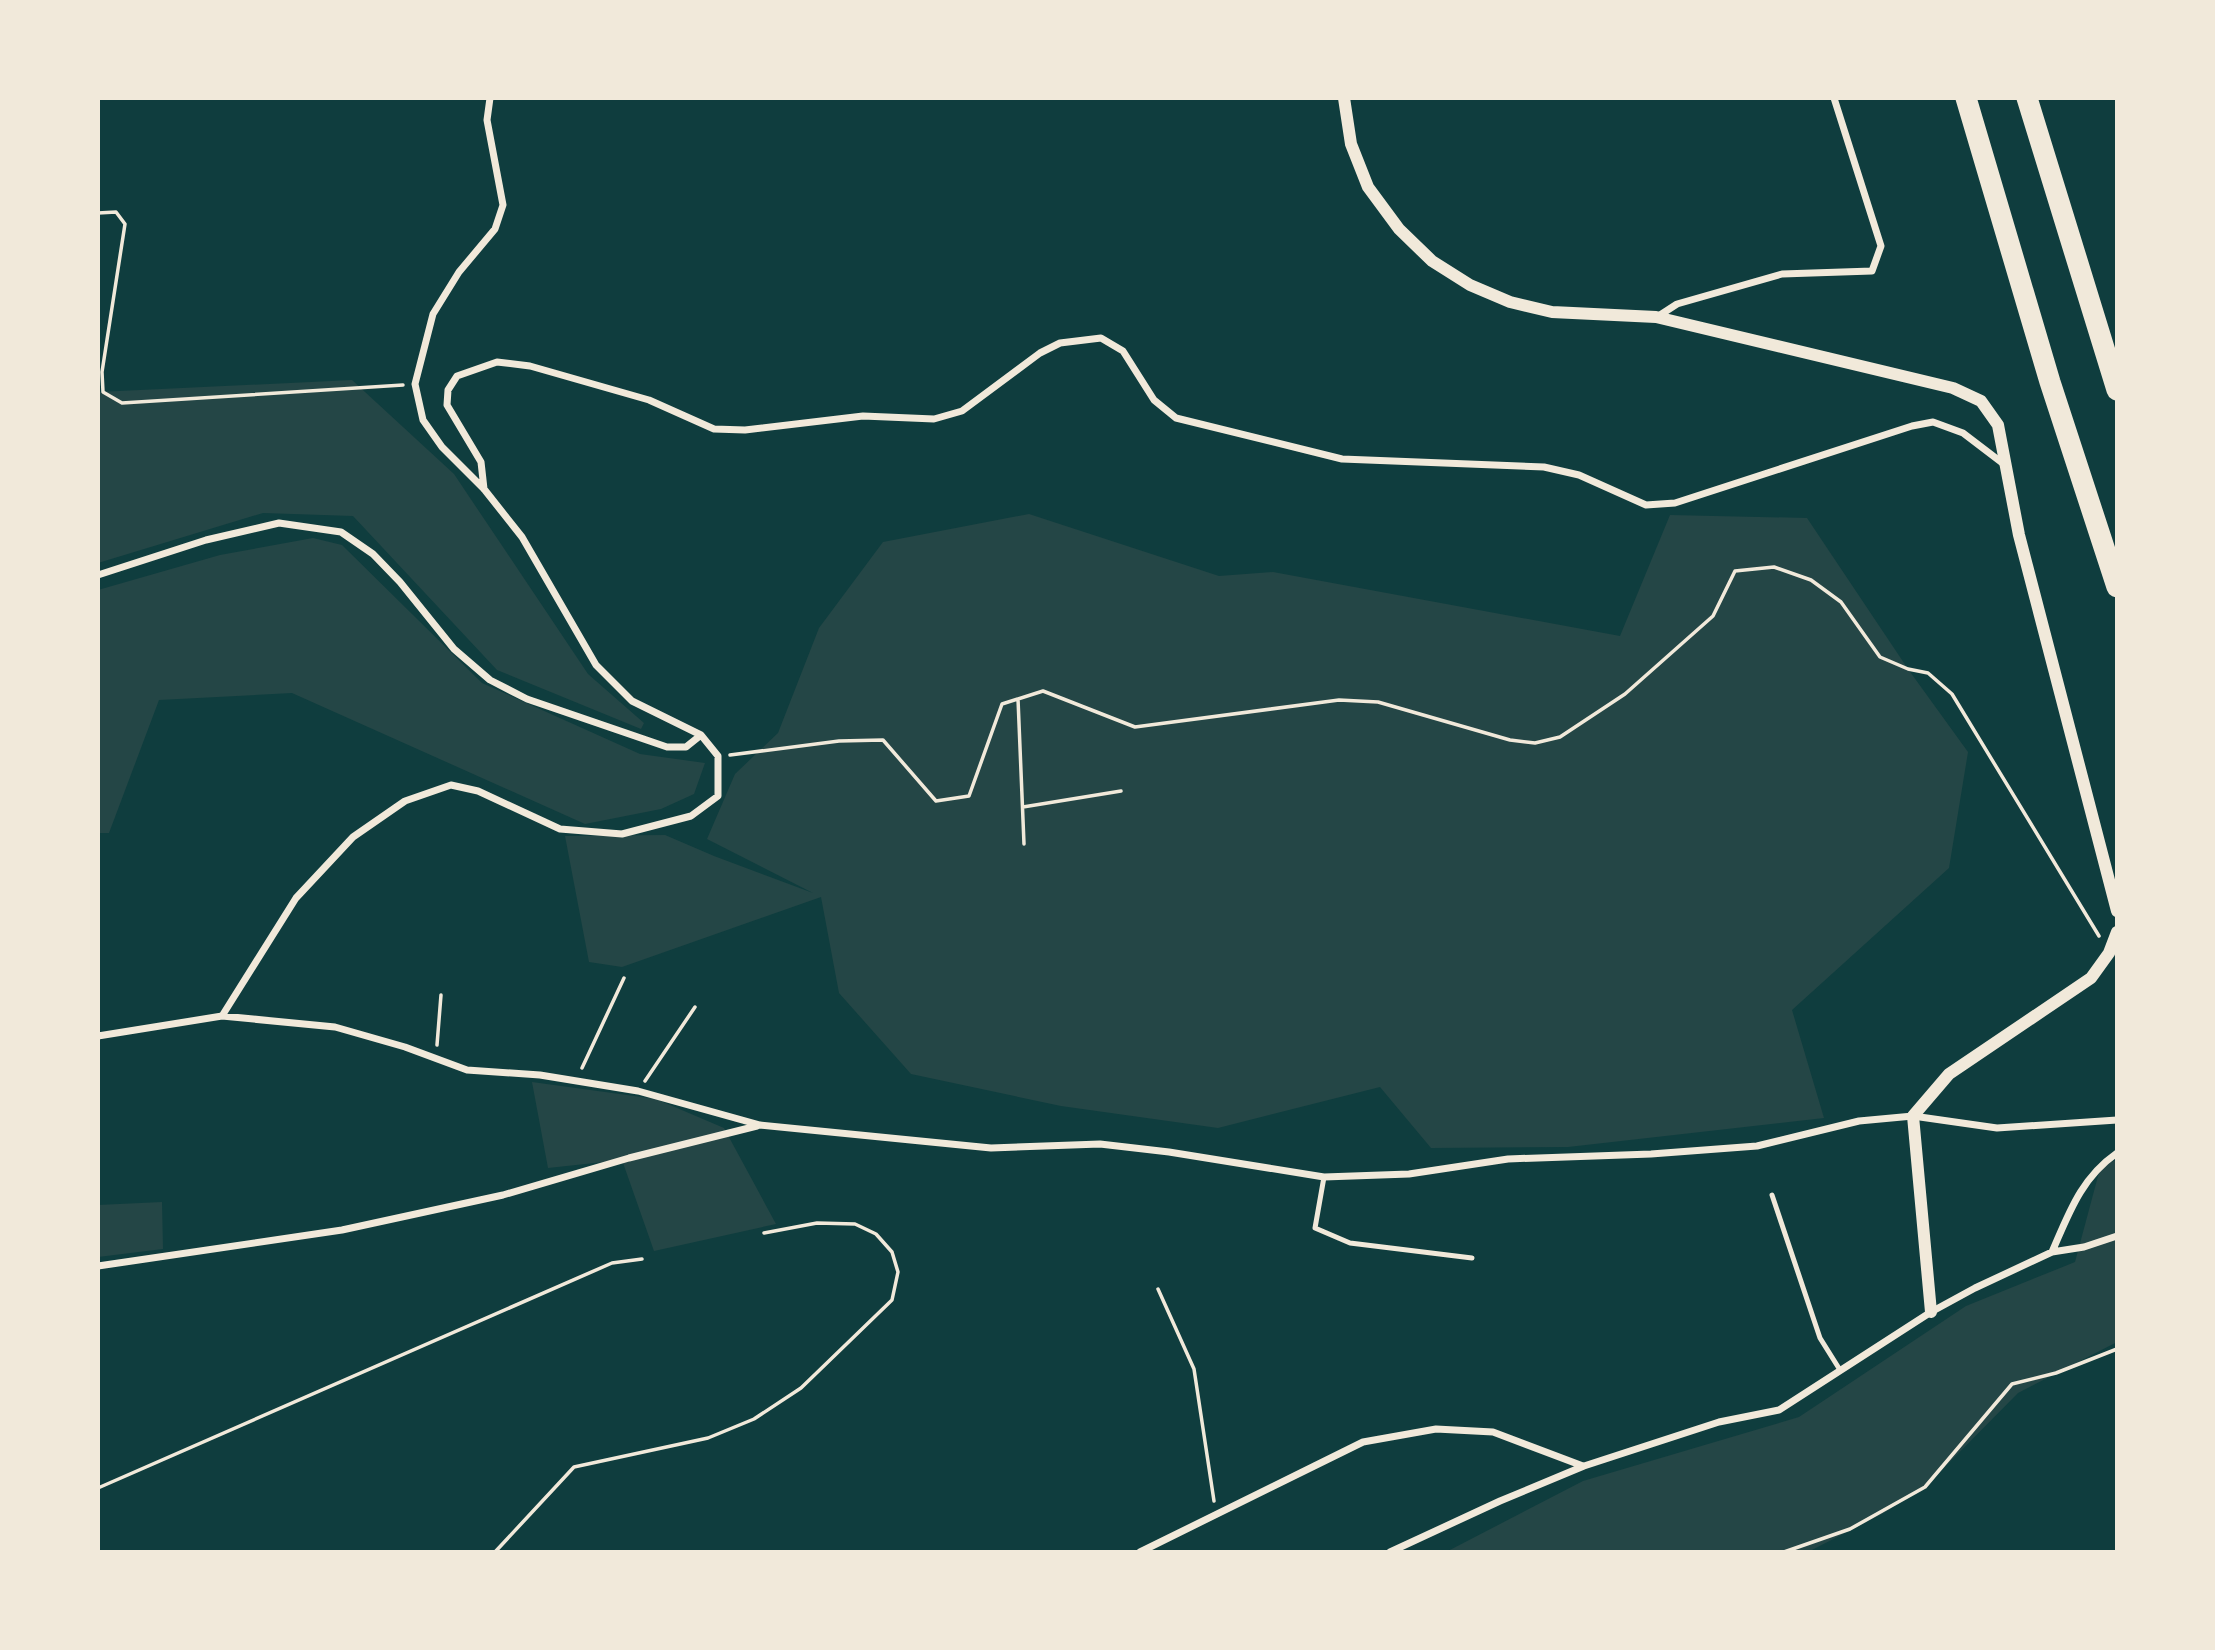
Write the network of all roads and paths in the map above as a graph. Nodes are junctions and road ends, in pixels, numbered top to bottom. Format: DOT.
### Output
graph roads {
  1 [pos="490,98"];
  2 [pos="1344,98"];
  3 [pos="1834,98"];
  4 [pos="1966,98"];
  5 [pos="2027,98"];
  6 [pos="98,213"];
  7 [pos="1656,317"];
  8 [pos="415,384"];
  9 [pos="2117,390"];
  10 [pos="2006,466"];
  11 [pos="484,489"];
  12 [pos="98,575"];
  13 [pos="2117,587"];
  14 [pos="1018,699"];
  15 [pos="701,735"];
  16 [pos="718,756"];
  17 [pos="1121,791"];
  18 [pos="1023,807"];
  19 [pos="1024,844"];
  20 [pos="2117,911"];
  21 [pos="2117,932"];
  22 [pos="2109,953"];
  23 [pos="624,978"];
  24 [pos="441,995"];
  25 [pos="695,1007"];
  26 [pos="222,1016"];
  27 [pos="98,1036"];
  28 [pos="436,1059"];
  29 [pos="577,1081"];
  30 [pos="638,1091"];
  31 [pos="1913,1116"];
  32 [pos="2117,1119"];
  33 [pos="760,1125"];
  34 [pos="2117,1153"];
  35 [pos="1324,1177"];
  36 [pos="1773,1195"];
  37 [pos="764,1233"];
  38 [pos="2117,1236"];
  39 [pos="2052,1252"];
  40 [pos="1472,1258"];
  41 [pos="642,1259"];
  42 [pos="98,1266"];
  43 [pos="1158,1289"];
  44 [pos="1931,1312"];
  45 [pos="2117,1349"];
  46 [pos="1840,1370"];
  47 [pos="1584,1466"];
  48 [pos="98,1488"];
  49 [pos="1216,1516"];
  50 [pos="495,1552"];
  51 [pos="1140,1552"];
  52 [pos="1390,1552"];
  53 [pos="1784,1552"];
  1 -- 8 [label="street"];
  2 -- 7 [label="street"];
  3 -- 7 [label="street"];
  4 -- 13 [label="highway"];
  5 -- 9 [label="highway"];
  6 -- 8 [label="path"];
  7 -- 10 [label="street"];
  8 -- 11 [label="street"];
  10 -- 11 [label="street"];
  10 -- 20 [label="street"];
  11 -- 15 [label="street"];
  12 -- 15 [label="street"];
  14 -- 16 [label="path"];
  14 -- 18 [label="path"];
  14 -- 22 [label="path"];
  15 -- 16 [label="street"];
  16 -- 26 [label="street"];
  17 -- 18 [label="path"];
  18 -- 19 [label="path"];
  21 -- 22 [label="street"];
  22 -- 31 [label="street"];
  23 -- 29 [label="path"];
  24 -- 28 [label="path"];
  25 -- 30 [label="path"];
  26 -- 27 [label="street"];
  26 -- 28 [label="street"];
  28 -- 29 [label="street"];
  29 -- 30 [label="street"];
  30 -- 33 [label="street"];
  31 -- 32 [label="street"];
  31 -- 35 [label="street"];
  31 -- 44 [label="street"];
  33 -- 35 [label="street"];
  33 -- 42 [label="street"];
  34 -- 39 [label="street"];
  35 -- 40 [label="lane"];
  36 -- 46 [label="lane"];
  37 -- 50 [label="path"];
  38 -- 39 [label="street"];
  39 -- 44 [label="street"];
  41 -- 48 [label="path"];
  43 -- 49 [label="path"];
  44 -- 46 [label="street"];
  45 -- 53 [label="path"];
  46 -- 47 [label="street"];
  47 -- 49 [label="street"];
  47 -- 52 [label="street"];
  49 -- 51 [label="street"];
}
